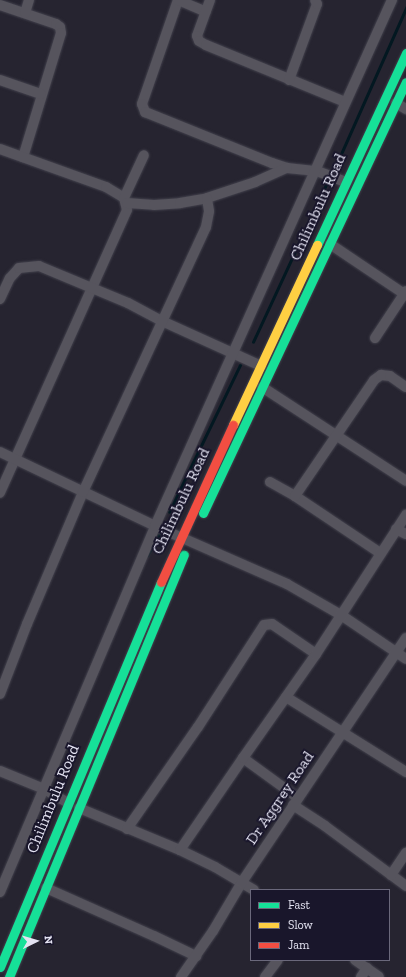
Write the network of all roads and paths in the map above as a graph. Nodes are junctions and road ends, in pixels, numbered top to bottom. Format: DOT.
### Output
graph roads {
  1 [pos="29,0"];
  2 [pos="178,0"];
  3 [pos="210,0"];
  4 [pos="315,0"];
  5 [pos="392,0"];
  6 [pos="0,5"];
  7 [pos="206,12"];
  8 [pos="24,13"];
  9 [pos="406,54"];
  10 [pos="0,80"];
  11 [pos="289,80"];
  12 [pos="406,82"];
  13 [pos="41,94"];
  14 [pos="345,102"];
  15 [pos="396,103"];
  16 [pos="406,109"];
  17 [pos="0,149"];
  18 [pos="144,155"];
  19 [pos="23,157"];
  20 [pos="286,168"];
  21 [pos="317,170"];
  22 [pos="345,182"];
  23 [pos="207,198"];
  24 [pos="126,200"];
  25 [pos="330,244"];
  26 [pos="93,288"];
  27 [pos="405,293"];
  28 [pos="0,299"];
  29 [pos="162,321"];
  30 [pos="375,338"];
  31 [pos="233,353"];
  32 [pos="261,366"];
  33 [pos="262,387"];
  34 [pos="406,387"];
  35 [pos="335,436"];
  36 [pos="0,452"];
  37 [pos="14,458"];
  38 [pos="270,482"];
  39 [pos="406,482"];
  40 [pos="83,492"];
  41 [pos="0,494"];
  42 [pos="295,496"];
  43 [pos="406,515"];
  44 [pos="155,526"];
  45 [pos="396,529"];
  46 [pos="406,534"];
  47 [pos="185,539"];
  48 [pos="380,553"];
  49 [pos="341,615"];
  50 [pos="406,638"];
  51 [pos="396,653"];
  52 [pos="316,654"];
  53 [pos="406,659"];
  54 [pos="0,694"];
  55 [pos="286,697"];
  56 [pos="342,733"];
  57 [pos="242,758"];
  58 [pos="0,771"];
  59 [pos="406,772"];
  60 [pos="44,789"];
  61 [pos="296,802"];
  62 [pos="68,803"];
  63 [pos="79,808"];
  64 [pos="127,829"];
  65 [pos="180,850"];
  66 [pos="406,853"];
  67 [pos="391,875"];
  68 [pos="242,882"];
  69 [pos="406,886"];
  70 [pos="46,888"];
  71 [pos="252,889"];
  72 [pos="0,892"];
  73 [pos="196,956"];
  74 [pos="277,961"];
  75 [pos="356,961"];
  76 [pos="0,967"];
  77 [pos="364,973"];
  78 [pos="11,976"];
  79 [pos="181,977"];
  80 [pos="265,977"];
  81 [pos="379,977"];
  1 -- 8 [label="street"];
  2 -- 7 [label="street"];
  2 -- 20 [label="street"];
  3 -- 7 [label="street"];
  4 -- 11 [label="street"];
  5 -- 14 [label="street"];
  6 -- 8 [label="street"];
  7 -- 11 [label="street"];
  8 -- 13 [label="street"];
  9 -- 22 [label="main road, Chilimbulu Road"];
  10 -- 13 [label="street"];
  11 -- 14 [label="street"];
  12 -- 15 [label="main road, Chilimbulu Road"];
  13 -- 19 [label="street"];
  14 -- 21 [label="street"];
  15 -- 16 [label="street"];
  15 -- 25 [label="main road, Chilimbulu Road"];
  17 -- 19 [label="street"];
  18 -- 24 [label="street"];
  19 -- 24 [label="street"];
  20 -- 21 [label="street"];
  20 -- 23 [label="street"];
  21 -- 22 [label="street"];
  21 -- 31 [label="street"];
  22 -- 32 [label="main road, Chilimbulu Road"];
  23 -- 24 [label="street"];
  23 -- 29 [label="street"];
  24 -- 26 [label="street"];
  25 -- 27 [label="street"];
  25 -- 33 [label="main road, Chilimbulu Road"];
  26 -- 28 [label="street"];
  26 -- 29 [label="street"];
  26 -- 37 [label="street"];
  27 -- 30 [label="street"];
  29 -- 31 [label="street"];
  29 -- 40 [label="street"];
  31 -- 32 [label="street"];
  31 -- 44 [label="street"];
  32 -- 47 [label="main road, Chilimbulu Road"];
  33 -- 35 [label="street"];
  33 -- 47 [label="main road, Chilimbulu Road"];
  34 -- 35 [label="street"];
  35 -- 39 [label="street"];
  35 -- 42 [label="street"];
  36 -- 37 [label="street"];
  37 -- 40 [label="street"];
  37 -- 41 [label="street"];
  38 -- 42 [label="street"];
  40 -- 44 [label="street"];
  40 -- 54 [label="street"];
  42 -- 48 [label="street"];
  43 -- 45 [label="street"];
  44 -- 47 [label="street"];
  44 -- 60 [label="street"];
  45 -- 46 [label="street"];
  45 -- 48 [label="street"];
  47 -- 49 [label="street"];
  47 -- 62 [label="main road, Chilimbulu Road"];
  47 -- 63 [label="main road, Chilimbulu Road"];
  48 -- 49 [label="street"];
  49 -- 51 [label="street"];
  49 -- 52 [label="street"];
  50 -- 51 [label="street, Dr Aggrey Road"];
  51 -- 53 [label="street"];
  51 -- 56 [label="street, Dr Aggrey Road"];
  52 -- 55 [label="street"];
  52 -- 64 [label="street"];
  55 -- 56 [label="street"];
  55 -- 57 [label="street"];
  56 -- 59 [label="street"];
  56 -- 61 [label="street, Dr Aggrey Road"];
  57 -- 61 [label="street"];
  57 -- 65 [label="street"];
  58 -- 60 [label="street"];
  60 -- 62 [label="street"];
  60 -- 72 [label="street"];
  61 -- 67 [label="street"];
  61 -- 68 [label="street, Dr Aggrey Road"];
  62 -- 76 [label="main road, Chilimbulu Road"];
  63 -- 64 [label="street"];
  63 -- 70 [label="main road, Chilimbulu Road"];
  64 -- 65 [label="street"];
  65 -- 68 [label="street"];
  66 -- 67 [label="street"];
  67 -- 69 [label="street"];
  68 -- 71 [label="street"];
  68 -- 73 [label="street, Dr Aggrey Road"];
  70 -- 73 [label="street"];
  70 -- 78 [label="main road, Chilimbulu Road"];
  73 -- 79 [label="street, Dr Aggrey Road"];
  74 -- 80 [label="street"];
  75 -- 77 [label="street"];
  77 -- 81 [label="street"];
}
